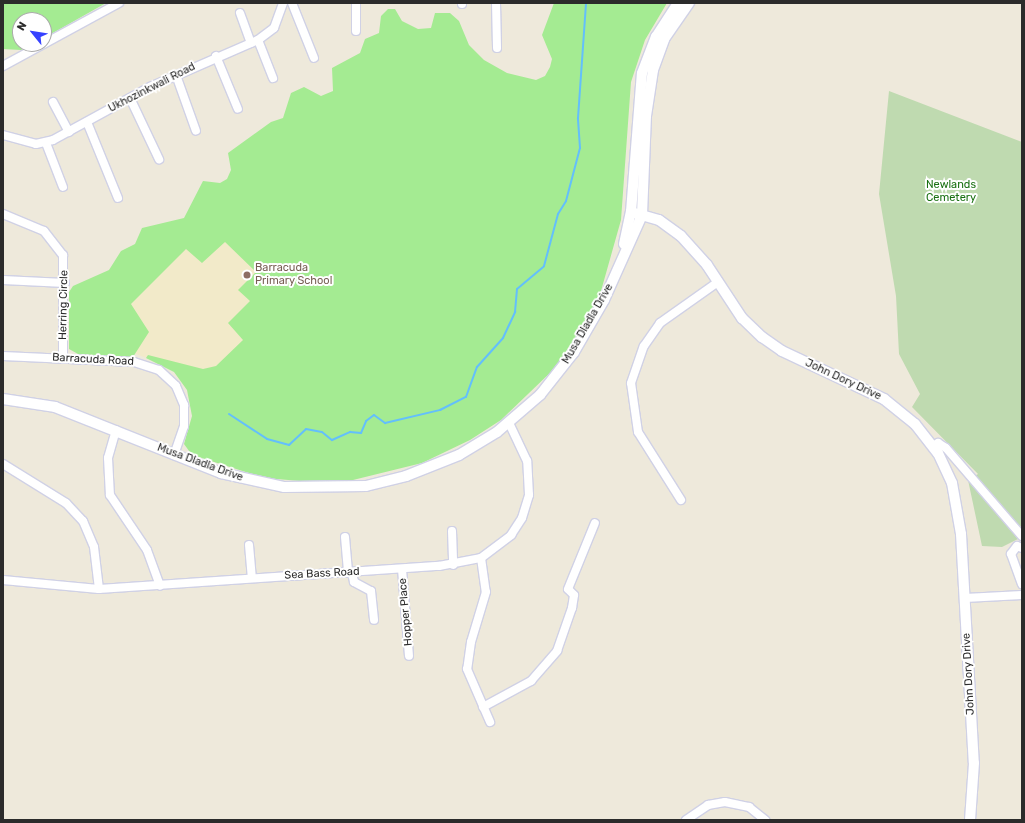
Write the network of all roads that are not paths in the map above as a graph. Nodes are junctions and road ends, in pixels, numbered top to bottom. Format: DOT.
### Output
graph roads {
  1 [pos="119,3"];
  2 [pos="292,3"];
  3 [pos="356,3"];
  4 [pos="496,3"];
  5 [pos="678,3"];
  6 [pos="689,3"];
  7 [pos="283,4"];
  8 [pos="240,13"];
  9 [pos="356,31"];
  10 [pos="254,41"];
  11 [pos="497,48"];
  12 [pos="216,56"];
  13 [pos="314,58"];
  14 [pos="3,66"];
  15 [pos="176,75"];
  16 [pos="273,78"];
  17 [pos="130,98"];
  18 [pos="53,102"];
  19 [pos="238,109"];
  20 [pos="87,122"];
  21 [pos="196,130"];
  22 [pos="70,132"];
  23 [pos="3,135"];
  24 [pos="46,143"];
  25 [pos="159,159"];
  26 [pos="63,187"];
  27 [pos="118,198"];
  28 [pos="631,212"];
  29 [pos="3,214"];
  30 [pos="642,215"];
  31 [pos="619,268"];
  32 [pos="3,280"];
  33 [pos="718,282"];
  34 [pos="65,283"];
  35 [pos="3,356"];
  36 [pos="63,358"];
  37 [pos="3,400"];
  38 [pos="509,423"];
  39 [pos="116,430"];
  40 [pos="933,446"];
  41 [pos="174,455"];
  42 [pos="3,464"];
  43 [pos="681,500"];
  44 [pos="595,523"];
  45 [pos="452,530"];
  46 [pos="1022,536"];
  47 [pos="345,537"];
  48 [pos="249,545"];
  49 [pos="1022,548"];
  50 [pos="481,558"];
  51 [pos="453,565"];
  52 [pos="402,569"];
  53 [pos="350,573"];
  54 [pos="252,578"];
  55 [pos="3,580"];
  56 [pos="1022,584"];
  57 [pos="160,586"];
  58 [pos="99,589"];
  59 [pos="1022,594"];
  60 [pos="965,598"];
  61 [pos="374,620"];
  62 [pos="410,656"];
  63 [pos="483,707"];
  64 [pos="490,722"];
  65 [pos="686,820"];
  66 [pos="765,820"];
  67 [pos="970,820"];
  1 -- 14 [label="street"];
  2 -- 7 [label="street"];
  2 -- 13 [label="street"];
  3 -- 9 [label="street"];
  4 -- 11 [label="street"];
  5 -- 28 [label="street, Musa Dladla Drive"];
  6 -- 30 [label="street, Musa Dladla Drive"];
  7 -- 10 [label="street, Ukhozinkwali Road"];
  8 -- 10 [label="street"];
  10 -- 12 [label="street, Ukhozinkwali Road"];
  10 -- 16 [label="street"];
  12 -- 15 [label="street, Ukhozinkwali Road"];
  12 -- 19 [label="street"];
  15 -- 17 [label="street, Ukhozinkwali Road"];
  15 -- 21 [label="street"];
  17 -- 20 [label="street, Ukhozinkwali Road"];
  17 -- 25 [label="street"];
  18 -- 22 [label="street"];
  20 -- 22 [label="street, Ukhozinkwali Road"];
  20 -- 27 [label="street"];
  22 -- 24 [label="street, Ukhozinkwali Road"];
  23 -- 24 [label="street, Ukhozinkwali Road"];
  24 -- 26 [label="street"];
  28 -- 30 [label="street, John Dory Drive"];
  28 -- 31 [label="street, Musa Dladla Drive"];
  29 -- 34 [label="street, Herring Circle"];
  30 -- 31 [label="street, Musa Dladla Drive"];
  30 -- 33 [label="street, John Dory Drive"];
  31 -- 38 [label="street, Musa Dladla Drive"];
  32 -- 34 [label="street"];
  33 -- 40 [label="street, John Dory Drive"];
  33 -- 43 [label="street"];
  34 -- 36 [label="street, Herring Circle"];
  35 -- 36 [label="street, Barracuda Road"];
  36 -- 41 [label="street, Barracuda Road"];
  37 -- 39 [label="street, Musa Dladla Drive"];
  38 -- 41 [label="street, Musa Dladla Drive"];
  38 -- 50 [label="street, Sea Bass Road"];
  39 -- 41 [label="street, Musa Dladla Drive"];
  39 -- 57 [label="street"];
  40 -- 46 [label="street"];
  40 -- 60 [label="street, John Dory Drive"];
  42 -- 58 [label="street"];
  44 -- 63 [label="street"];
  45 -- 51 [label="street"];
  47 -- 53 [label="street"];
  48 -- 54 [label="street"];
  49 -- 56 [label="street"];
  50 -- 51 [label="street, Sea Bass Road"];
  50 -- 63 [label="street"];
  51 -- 52 [label="street, Sea Bass Road"];
  52 -- 53 [label="street, Sea Bass Road"];
  52 -- 62 [label="street, Hopper Place"];
  53 -- 54 [label="street, Sea Bass Road"];
  53 -- 61 [label="street"];
  54 -- 57 [label="street, Sea Bass Road"];
  55 -- 58 [label="street, Sea Bass Road"];
  57 -- 58 [label="street, Sea Bass Road"];
  59 -- 60 [label="street"];
  60 -- 67 [label="street, John Dory Drive"];
  63 -- 64 [label="street"];
  65 -- 66 [label="street"];
}
